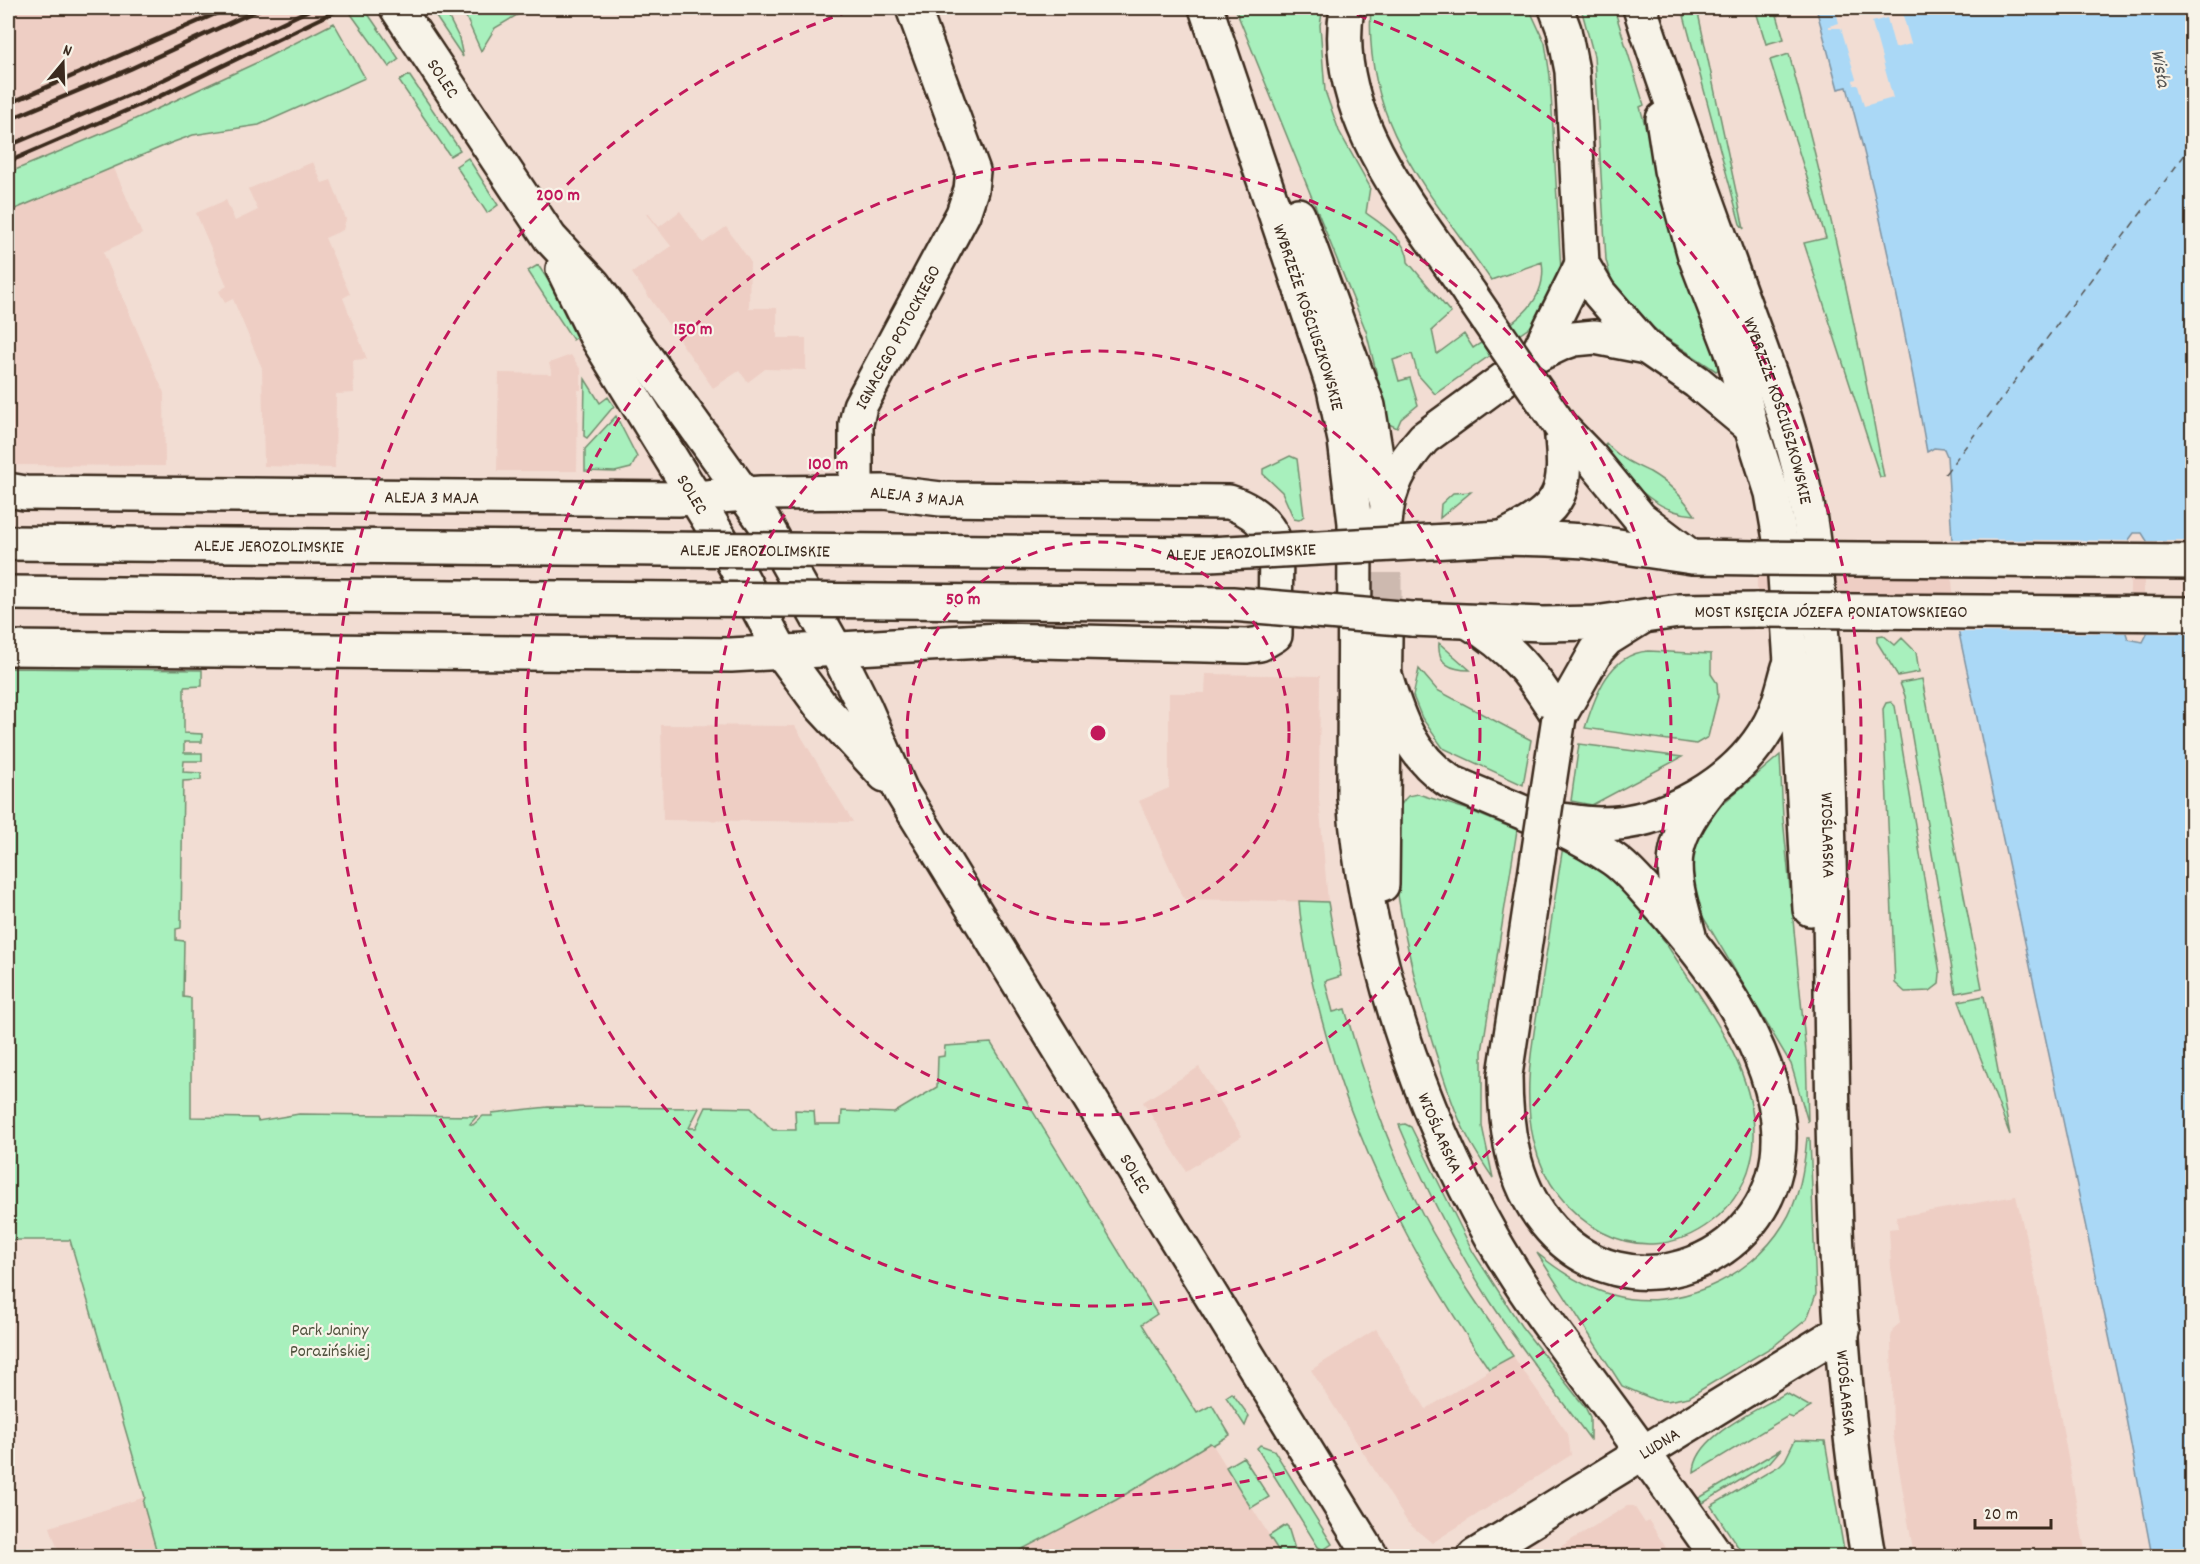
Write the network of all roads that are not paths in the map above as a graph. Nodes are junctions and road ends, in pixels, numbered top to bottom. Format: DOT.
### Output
graph roads {
  1 [pos="398,8"];
  2 [pos="914,8"];
  3 [pos="1206,8"];
  4 [pos="1347,8"];
  5 [pos="1556,8"];
  6 [pos="1640,8"];
  7 [pos="1650,40"];
  8 [pos="1242,110"];
  9 [pos="550,238"];
  10 [pos="1582,264"];
  11 [pos="1646,347"];
  12 [pos="1537,355"];
  13 [pos="1561,427"];
  14 [pos="1751,427"];
  15 [pos="8,490"];
  16 [pos="856,492"];
  17 [pos="744,494"];
  18 [pos="696,498"];
  19 [pos="1501,538"];
  20 [pos="8,543"];
  21 [pos="1692,557"];
  22 [pos="2193,562"];
  23 [pos="1817,581"];
  24 [pos="8,593"];
  25 [pos="2193,614"];
  26 [pos="1647,615"];
  27 [pos="1469,622"];
  28 [pos="1353,637"];
  29 [pos="1385,638"];
  30 [pos="8,648"];
  31 [pos="836,650"];
  32 [pos="782,653"];
  33 [pos="1791,662"];
  34 [pos="1386,678"];
  35 [pos="1559,717"];
  36 [pos="1712,787"];
  37 [pos="901,791"];
  38 [pos="1535,818"];
  39 [pos="1690,940"];
  40 [pos="1385,971"];
  41 [pos="1832,1059"];
  42 [pos="1843,1330"];
  43 [pos="1643,1452"];
  44 [pos="1371,1557"];
  45 [pos="1475,1557"];
  46 [pos="1717,1557"];
  47 [pos="1868,1557"];
  1 -- 9 [label="main road, SOLEC"];
  2 -- 16 [label="main road, IGNACEGO POTOCKIEGO"];
  3 -- 8 [label="main road, WYBRZEŻE KOŚCIUSZKOWSKIE"];
  4 -- 13 [label="main road, bridge"];
  5 -- 10 [label="main road"];
  6 -- 7 [label="main road, WYBRZEŻE KOŚCIUSZKOWSKIE"];
  7 -- 14 [label="main road"];
  7 -- 23 [label="main road, WYBRZEŻE KOŚCIUSZKOWSKIE"];
  8 -- 12 [label="main road"];
  8 -- 28 [label="main road, WYBRZEŻE KOŚCIUSZKOWSKIE"];
  9 -- 17 [label="main road, SOLEC"];
  9 -- 18 [label="main road, SOLEC"];
  10 -- 11 [label="main road"];
  10 -- 12 [label="main road"];
  11 -- 12 [label="main road"];
  11 -- 14 [label="main road"];
  13 -- 19 [label="main road"];
  13 -- 21 [label="main road"];
  14 -- 33 [label="main road"];
  15 -- 18 [label="main road, ALEJA 3 MAJA"];
  16 -- 17 [label="main road, ALEJA 3 MAJA"];
  16 -- 31 [label="main road, ALEJA 3 MAJA"];
  17 -- 18 [label="main road, ALEJA 3 MAJA"];
  17 -- 31 [label="main road, SOLEC"];
  18 -- 32 [label="main road, SOLEC"];
  19 -- 20 [label="main road, ALEJE JEROZOLIMSKIE, bridge"];
  19 -- 21 [label="main road"];
  21 -- 22 [label="main road, bridge"];
  23 -- 41 [label="main road, WIOŚLARSKA"];
  24 -- 27 [label="main road, bridge"];
  25 -- 26 [label="main road, MOST KSIĘCIA JÓZEFA PONIATOWSKIEGO, bridge"];
  26 -- 27 [label="main road, MOST KSIĘCIA JÓZEFA PONIATOWSKIEGO"];
  26 -- 35 [label="main road"];
  27 -- 35 [label="main road"];
  28 -- 40 [label="main road, WIOŚLARSKA"];
  29 -- 34 [label="main road"];
  30 -- 32 [label="main road"];
  31 -- 32 [label="main road"];
  31 -- 37 [label="main road, SOLEC"];
  32 -- 37 [label="main road, SOLEC"];
  33 -- 36 [label="main road"];
  33 -- 41 [label="main road"];
  34 -- 38 [label="main road"];
  34 -- 40 [label="main road"];
  35 -- 39 [label="main road, bridge"];
  36 -- 38 [label="main road"];
  36 -- 39 [label="main road"];
  37 -- 44 [label="main road, SOLEC"];
  38 -- 39 [label="main road"];
  40 -- 43 [label="main road, WIOŚLARSKA"];
  41 -- 42 [label="main road, WIOŚLARSKA"];
  42 -- 43 [label="main road, LUDNA"];
  42 -- 47 [label="main road, WIOŚLARSKA"];
  43 -- 45 [label="main road, LUDNA"];
  43 -- 46 [label="main road, WIOŚLARSKA"];
}
